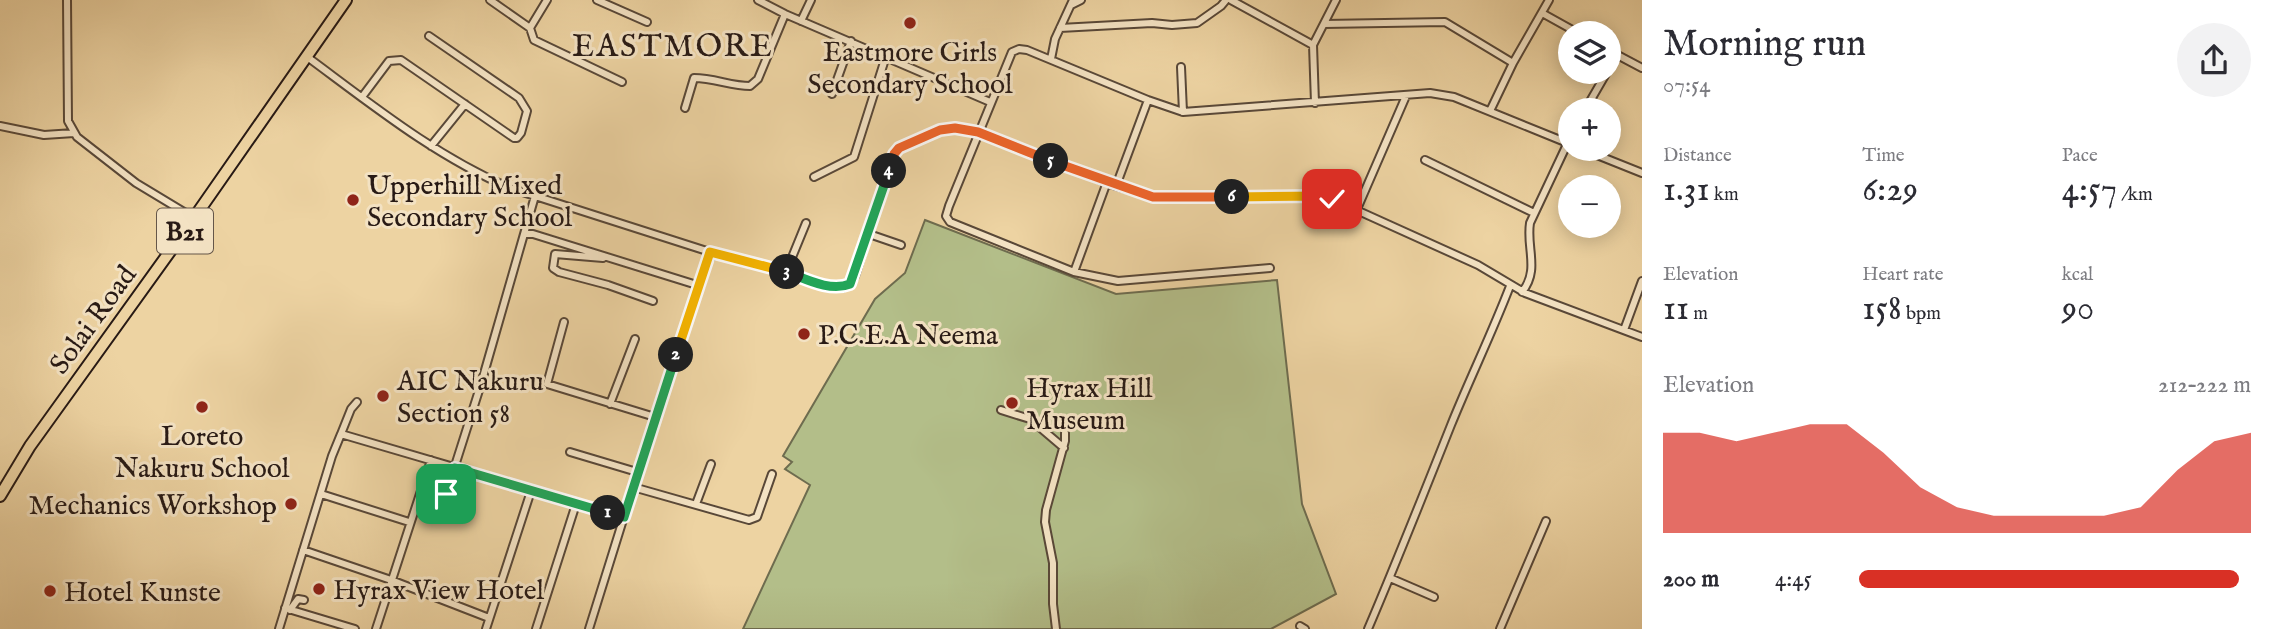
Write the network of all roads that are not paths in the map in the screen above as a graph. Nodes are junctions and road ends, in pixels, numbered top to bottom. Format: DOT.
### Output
graph roads {
  1 [pos="67,0"];
  2 [pos="346,0"];
  3 [pos="490,0"];
  4 [pos="547,0"];
  5 [pos="597,0"];
  6 [pos="758,0"];
  7 [pos="811,0"];
  8 [pos="1081,0"];
  9 [pos="1228,0"];
  10 [pos="1336,0"];
  11 [pos="1549,0"];
  12 [pos="1072,3"];
  13 [pos="1542,13"];
  14 [pos="785,14"];
  15 [pos="801,21"];
  16 [pos="647,22"];
  17 [pos="1558,22"];
  18 [pos="1324,24"];
  19 [pos="530,28"];
  20 [pos="1060,28"];
  21 [pos="429,36"];
  22 [pos="851,41"];
  23 [pos="1314,45"];
  24 [pos="306,56"];
  25 [pos="886,56"];
  26 [pos="1621,57"];
  27 [pos="1051,60"];
  28 [pos="1513,63"];
  29 [pos="1181,67"];
  30 [pos="1642,68"];
  31 [pos="622,82"];
  32 [pos="832,94"];
  33 [pos="1406,96"];
  34 [pos="362,97"];
  35 [pos="1148,100"];
  36 [pos="990,102"];
  37 [pos="1315,103"];
  38 [pos="465,104"];
  39 [pos="685,108"];
  40 [pos="1490,111"];
  41 [pos="1183,112"];
  42 [pos="0,126"];
  43 [pos="978,132"];
  44 [pos="74,133"];
  45 [pos="1558,138"];
  46 [pos="431,146"];
  47 [pos="1425,160"];
  48 [pos="1560,161"];
  49 [pos="1612,161"];
  50 [pos="1642,173"];
  51 [pos="814,177"];
  52 [pos="1107,182"];
  53 [pos="1116,186"];
  54 [pos="535,196"];
  55 [pos="1357,209"];
  56 [pos="1534,212"];
  57 [pos="194,218"];
  58 [pos="806,223"];
  59 [pos="524,234"];
  60 [pos="869,234"];
  61 [pos="901,245"];
  62 [pos="710,252"];
  63 [pos="615,259"];
  64 [pos="1270,268"];
  65 [pos="786,272"];
  66 [pos="1074,272"];
  67 [pos="1642,281"];
  68 [pos="700,285"];
  69 [pos="1510,286"];
  70 [pos="1522,292"];
  71 [pos="653,301"];
  72 [pos="564,322"];
  73 [pos="1624,330"];
  74 [pos="1642,338"];
  75 [pos="635,339"];
  76 [pos="357,402"];
  77 [pos="610,404"];
  78 [pos="1001,410"];
  79 [pos="655,417"];
  80 [pos="1065,433"];
  81 [pos="341,434"];
  82 [pos="1063,448"];
  83 [pos="570,452"];
  84 [pos="21,460"];
  85 [pos="431,460"];
  86 [pos="711,464"];
  87 [pos="455,468"];
  88 [pos="637,472"];
  89 [pos="772,474"];
  90 [pos="0,486"];
  91 [pos="423,486"];
  92 [pos="633,487"];
  93 [pos="531,491"];
  94 [pos="321,494"];
  95 [pos="0,496"];
  96 [pos="576,504"];
  97 [pos="696,504"];
  98 [pos="624,517"];
  99 [pos="1546,521"];
  100 [pos="409,522"];
  101 [pos="303,550"];
  102 [pos="1390,578"];
  103 [pos="391,580"];
  104 [pos="1434,597"];
  105 [pos="304,600"];
  106 [pos="288,609"];
  107 [pos="489,618"];
  108 [pos="279,629"];
  109 [pos="355,629"];
  110 [pos="376,629"];
  111 [pos="486,629"];
  112 [pos="536,629"];
  113 [pos="589,629"];
  114 [pos="1056,629"];
  115 [pos="1368,629"];
  116 [pos="1500,629"];
  1 -- 44 [label="street"];
  2 -- 24 [label="highway, Solai Road / B21"];
  3 -- 19 [label="street"];
  4 -- 19 [label="street"];
  5 -- 16 [label="street"];
  6 -- 14 [label="street"];
  7 -- 15 [label="street"];
  8 -- 12 [label="street"];
  9 -- 20 [label="street"];
  9 -- 23 [label="street"];
  10 -- 18 [label="street"];
  11 -- 13 [label="street"];
  12 -- 20 [label="street"];
  13 -- 17 [label="street"];
  13 -- 28 [label="street"];
  14 -- 15 [label="street"];
  14 -- 39 [label="street"];
  15 -- 22 [label="street"];
  18 -- 23 [label="street"];
  18 -- 28 [label="street"];
  19 -- 31 [label="street"];
  20 -- 27 [label="street"];
  21 -- 38 [label="street"];
  22 -- 25 [label="street"];
  22 -- 32 [label="street"];
  23 -- 37 [label="street"];
  24 -- 34 [label="street"];
  24 -- 57 [label="highway, Solai Road / B21"];
  25 -- 36 [label="street"];
  25 -- 51 [label="street"];
  26 -- 30 [label="street"];
  27 -- 35 [label="street"];
  27 -- 36 [label="street"];
  28 -- 40 [label="street"];
  29 -- 41 [label="street"];
  33 -- 37 [label="street"];
  33 -- 40 [label="street"];
  33 -- 55 [label="street"];
  34 -- 38 [label="street"];
  34 -- 46 [label="street"];
  35 -- 41 [label="street"];
  35 -- 53 [label="street"];
  36 -- 43 [label="street"];
  37 -- 41 [label="street"];
  38 -- 46 [label="street"];
  40 -- 45 [label="street"];
  42 -- 44 [label="street"];
  43 -- 52 [label="street"];
  43 -- 60 [label="street"];
  43 -- 66 [label="street"];
  44 -- 57 [label="street"];
  46 -- 54 [label="street"];
  47 -- 56 [label="street"];
  48 -- 56 [label="street"];
  49 -- 50 [label="street"];
  52 -- 53 [label="street"];
  52 -- 66 [label="street"];
  53 -- 55 [label="street"];
  54 -- 59 [label="street"];
  54 -- 62 [label="street"];
  55 -- 69 [label="street"];
  56 -- 70 [label="street"];
  57 -- 84 [label="highway, Solai Road / B21"];
  58 -- 65 [label="street"];
  59 -- 63 [label="street"];
  59 -- 87 [label="street"];
  60 -- 61 [label="street"];
  60 -- 65 [label="street"];
  62 -- 65 [label="street"];
  62 -- 68 [label="street"];
  63 -- 68 [label="street"];
  63 -- 71 [label="street"];
  64 -- 66 [label="street"];
  67 -- 73 [label="street"];
  68 -- 79 [label="street"];
  69 -- 70 [label="street"];
  69 -- 102 [label="street"];
  70 -- 73 [label="street"];
  72 -- 77 [label="street"];
  73 -- 74 [label="street"];
  75 -- 77 [label="street"];
  76 -- 81 [label="street"];
  77 -- 79 [label="street"];
  78 -- 82 [label="street"];
  79 -- 88 [label="street"];
  80 -- 82 [label="street"];
  81 -- 85 [label="street"];
  81 -- 94 [label="street"];
  82 -- 114 [label="street"];
  83 -- 88 [label="street"];
  84 -- 90 [label="highway, B21"];
  84 -- 95 [label="highway, Solai Road / B21"];
  85 -- 87 [label="street"];
  85 -- 91 [label="street"];
  86 -- 97 [label="street"];
  87 -- 91 [label="street"];
  87 -- 93 [label="street"];
  88 -- 92 [label="street"];
  89 -- 97 [label="street"];
  91 -- 100 [label="street"];
  92 -- 97 [label="street"];
  92 -- 98 [label="street"];
  93 -- 96 [label="street"];
  93 -- 107 [label="street"];
  94 -- 100 [label="street"];
  94 -- 101 [label="street"];
  96 -- 98 [label="street"];
  96 -- 112 [label="street"];
  98 -- 113 [label="street"];
  99 -- 116 [label="street"];
  100 -- 103 [label="street"];
  101 -- 103 [label="street"];
  101 -- 106 [label="street"];
  102 -- 104 [label="street"];
  102 -- 115 [label="street"];
  103 -- 107 [label="street"];
  103 -- 110 [label="street"];
  105 -- 106 [label="street"];
  106 -- 108 [label="street"];
  106 -- 109 [label="street"];
  107 -- 111 [label="street"];
}
